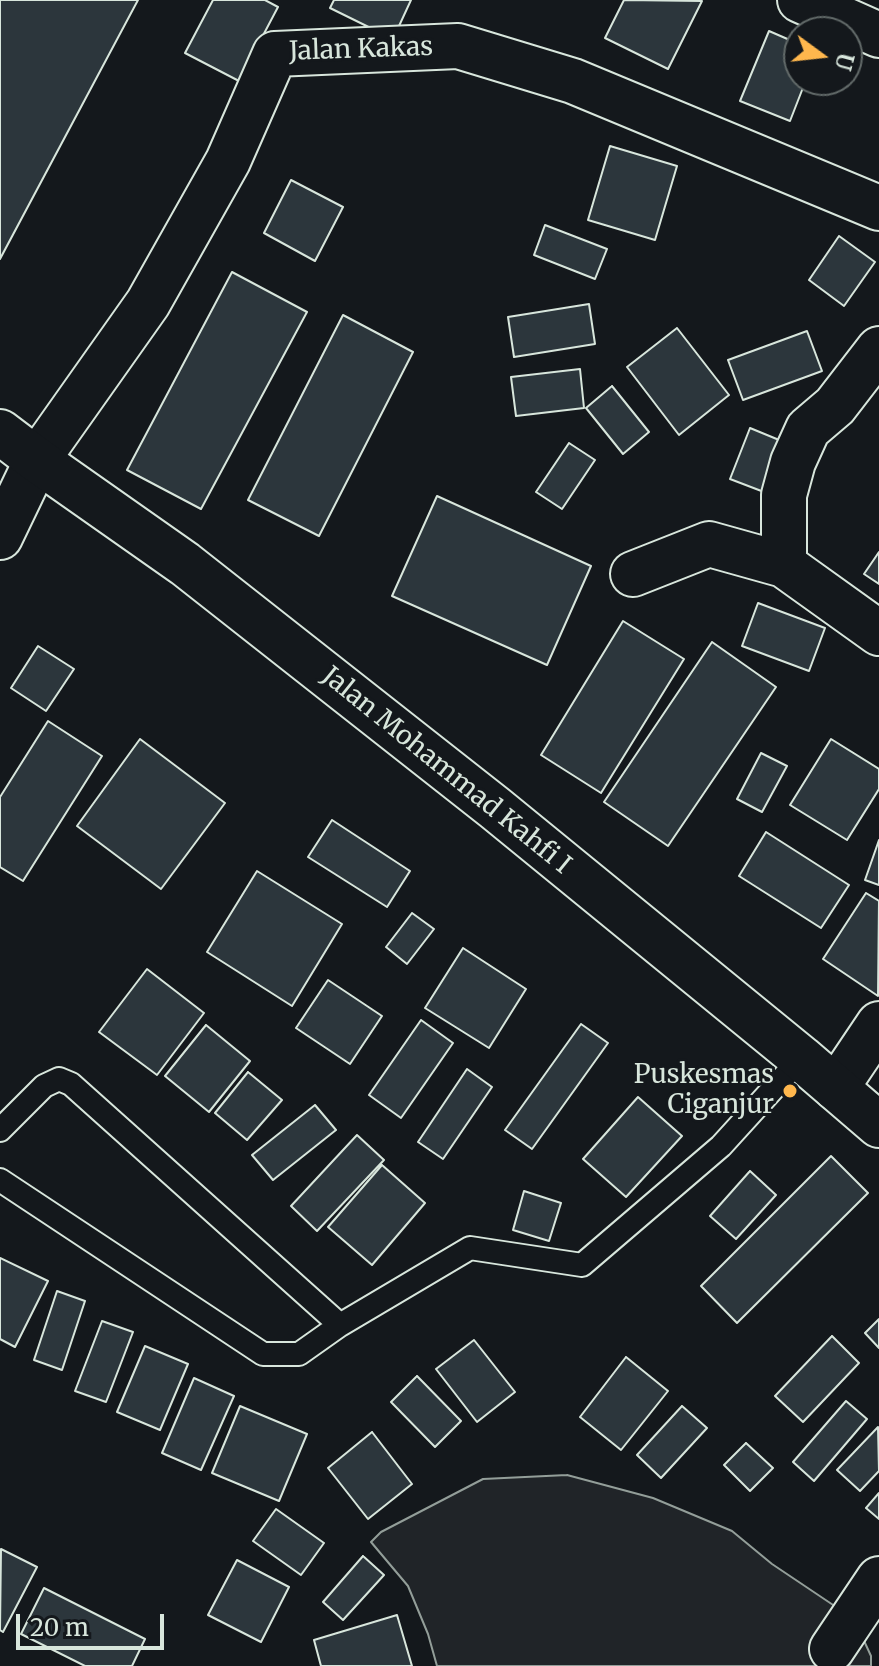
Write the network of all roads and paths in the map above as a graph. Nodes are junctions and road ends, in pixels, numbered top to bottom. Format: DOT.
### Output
graph roads {
  1 [pos="800,0"];
  2 [pos="879,35"];
  3 [pos="879,208"];
  4 [pos="879,349"];
  5 [pos="0,432"];
  6 [pos="37,460"];
  7 [pos="0,537"];
  8 [pos="784,565"];
  9 [pos="633,574"];
  10 [pos="879,633"];
  11 [pos="879,1024"];
  12 [pos="801,1058"];
  13 [pos="836,1088"];
  14 [pos="879,1125"];
  15 [pos="0,1130"];
  16 [pos="0,1180"];
  17 [pos="340,1325"];
  18 [pos="879,1579"];
  19 [pos="830,1657"];
  1 -- 2 [label="street"];
  3 -- 6 [label="street, Jalan Kakas"];
  4 -- 8 [label="street"];
  5 -- 6 [label="street, Jalan Mohammad Kahfi I"];
  6 -- 7 [label="street, Jalan Kakas"];
  6 -- 12 [label="street, Jalan Mohammad Kahfi I"];
  8 -- 9 [label="street"];
  8 -- 10 [label="street"];
  11 -- 13 [label="street"];
  12 -- 13 [label="street, Jalan Mohammad Kahfi I"];
  12 -- 17 [label="lane"];
  13 -- 14 [label="street, Jalan Mohammad Kahfi I"];
  15 -- 17 [label="lane"];
  16 -- 17 [label="lane"];
  18 -- 19 [label="street"];
}
